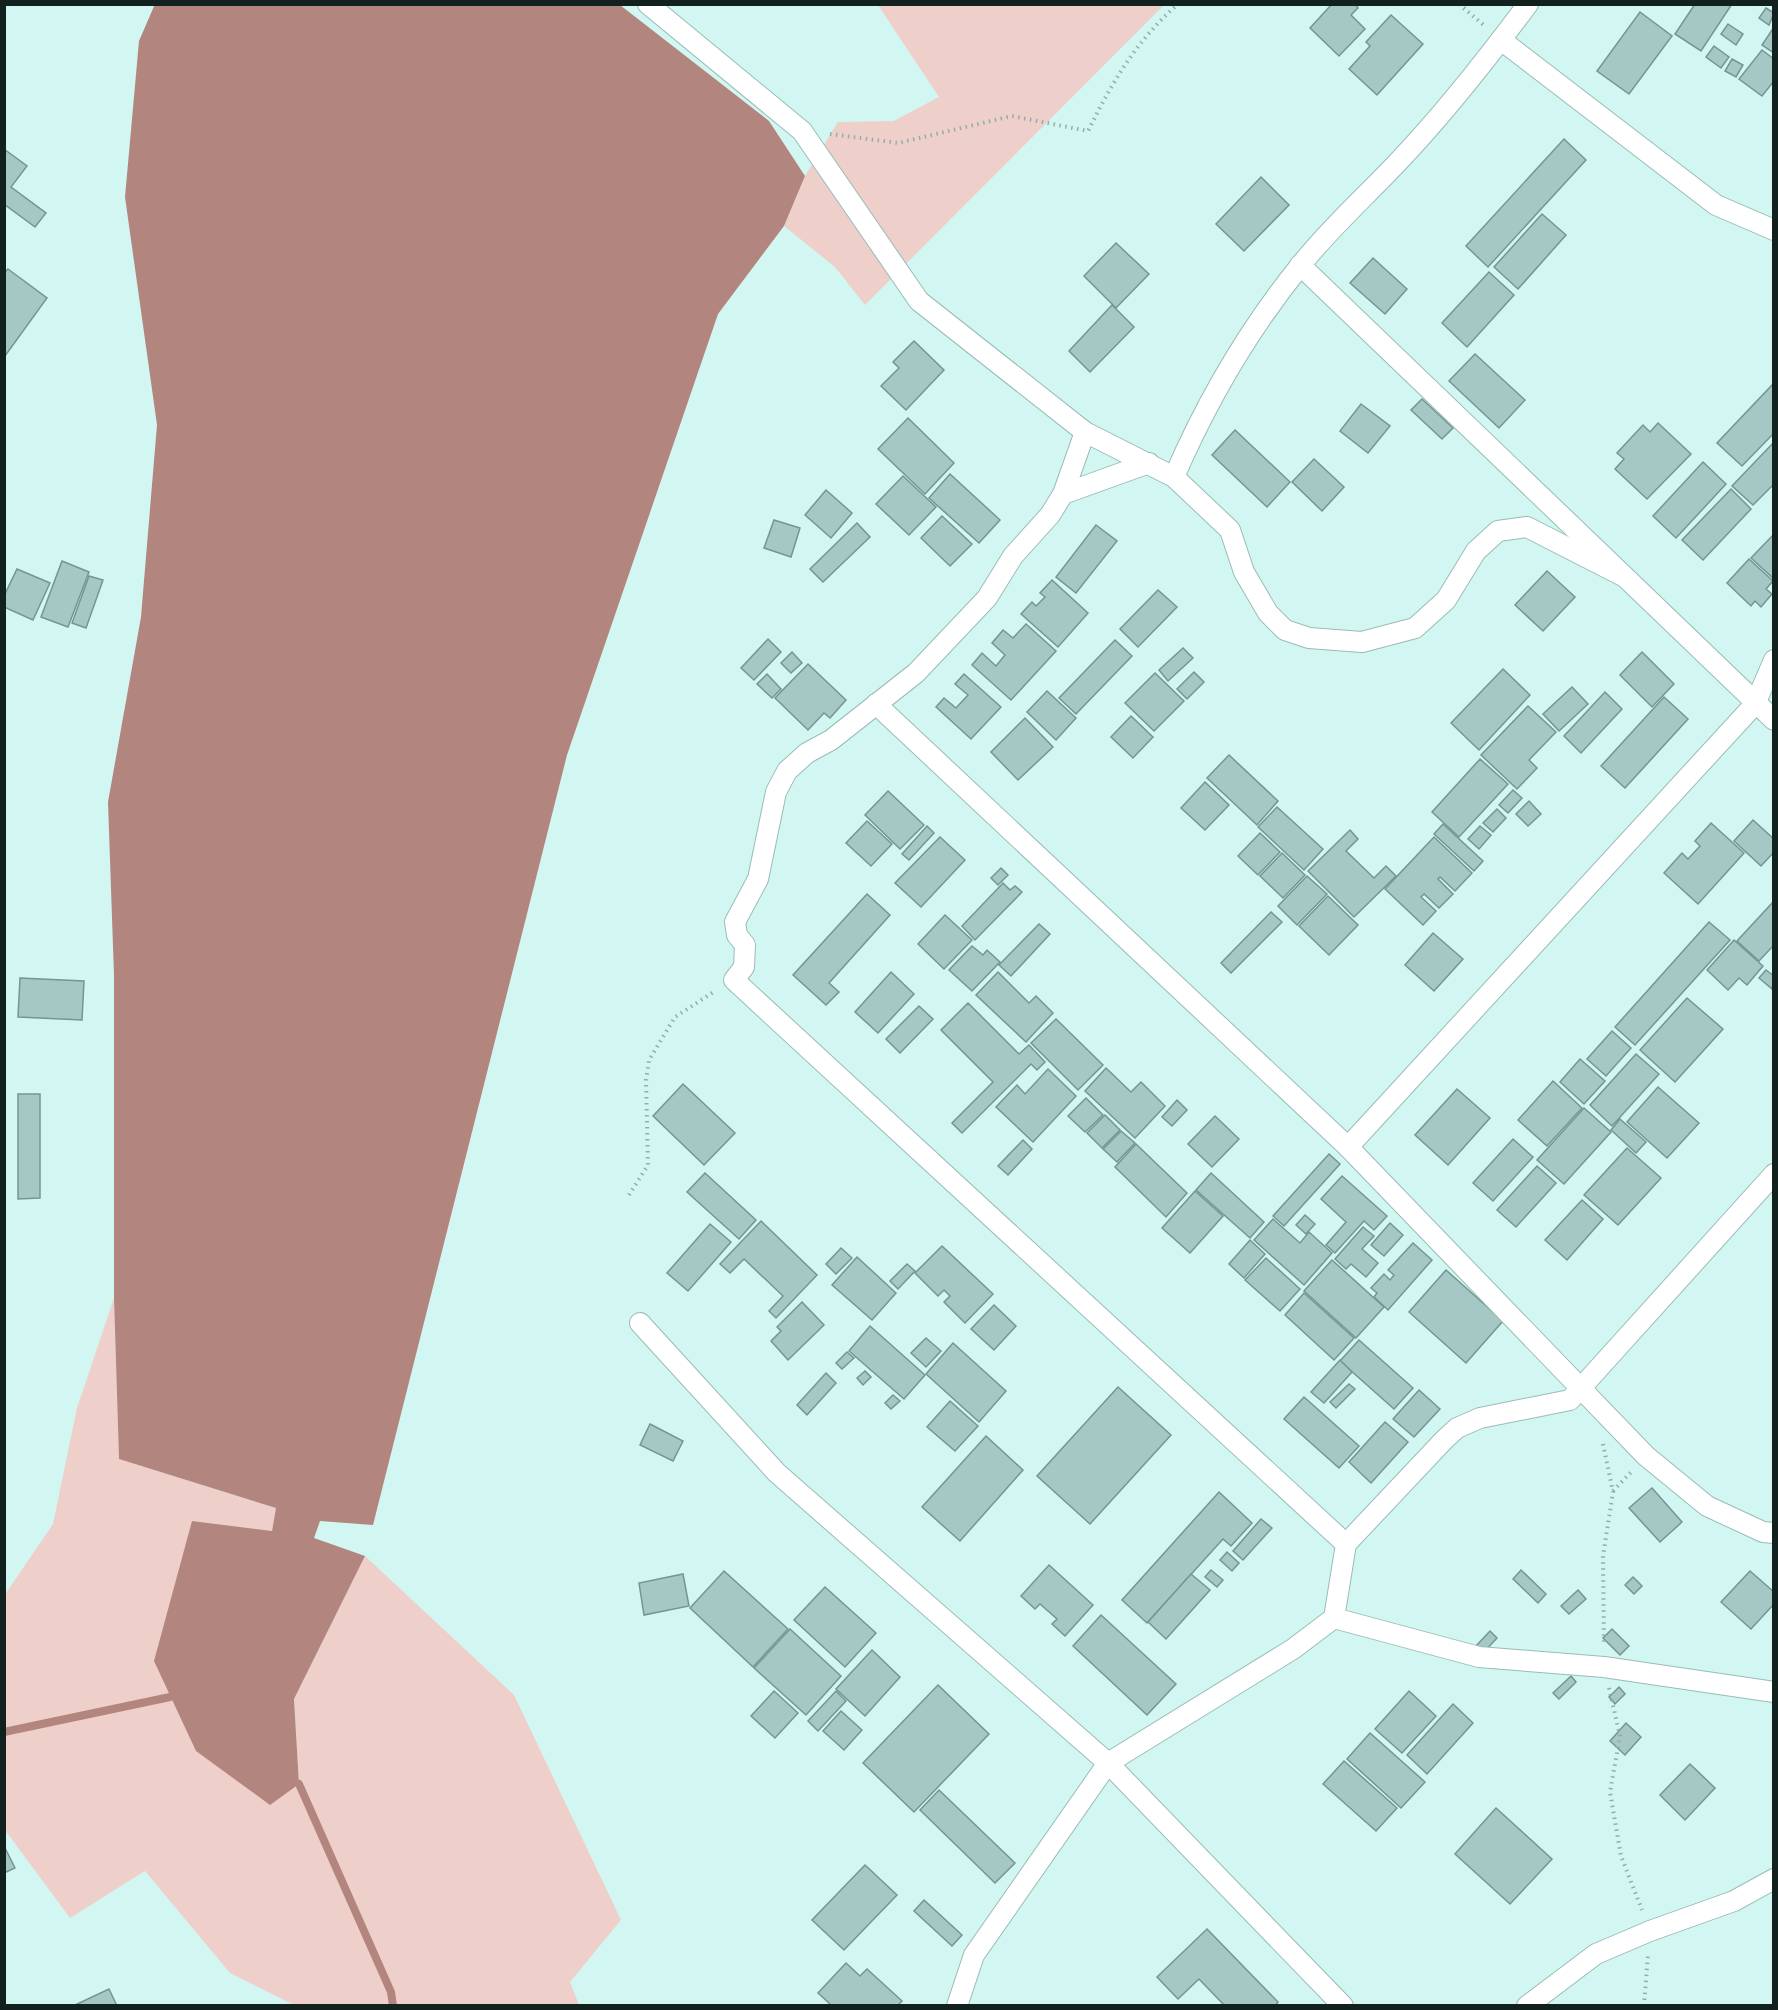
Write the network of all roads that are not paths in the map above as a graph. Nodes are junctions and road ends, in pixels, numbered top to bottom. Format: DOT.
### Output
graph roads {
  1 [pos="648,4"];
  2 [pos="1528,4"];
  3 [pos="1501,40"];
  4 [pos="1773,230"];
  5 [pos="1300,265"];
  6 [pos="1085,432"];
  7 [pos="1149,463"];
  8 [pos="1174,477"];
  9 [pos="1063,494"];
  10 [pos="1623,576"];
  11 [pos="1773,660"];
  12 [pos="876,704"];
  13 [pos="1755,704"];
  14 [pos="1773,720"];
  15 [pos="1348,1147"];
  16 [pos="1773,1174"];
  17 [pos="640,1323"];
  18 [pos="1581,1387"];
  19 [pos="1773,1533"];
  20 [pos="1346,1544"];
  21 [pos="1334,1618"];
  22 [pos="1773,1692"];
  23 [pos="1108,1763"];
  24 [pos="1773,1879"];
  25 [pos="957,2006"];
  26 [pos="1343,2006"];
  27 [pos="1527,2006"];
  1 -- 6 [label="street"];
  2 -- 3 [label="street"];
  3 -- 4 [label="street"];
  3 -- 5 [label="street"];
  5 -- 8 [label="street"];
  5 -- 10 [label="street"];
  6 -- 7 [label="street"];
  6 -- 9 [label="street"];
  7 -- 8 [label="street"];
  7 -- 9 [label="street"];
  8 -- 10 [label="street"];
  9 -- 12 [label="street"];
  10 -- 13 [label="street"];
  11 -- 13 [label="street"];
  12 -- 15 [label="street"];
  12 -- 20 [label="street"];
  13 -- 14 [label="street"];
  13 -- 15 [label="street"];
  15 -- 18 [label="street"];
  16 -- 18 [label="street"];
  17 -- 23 [label="street"];
  18 -- 19 [label="street"];
  18 -- 20 [label="street"];
  20 -- 21 [label="street"];
  21 -- 22 [label="street"];
  21 -- 23 [label="street"];
  23 -- 25 [label="street"];
  23 -- 26 [label="street"];
  24 -- 27 [label="street"];
}
